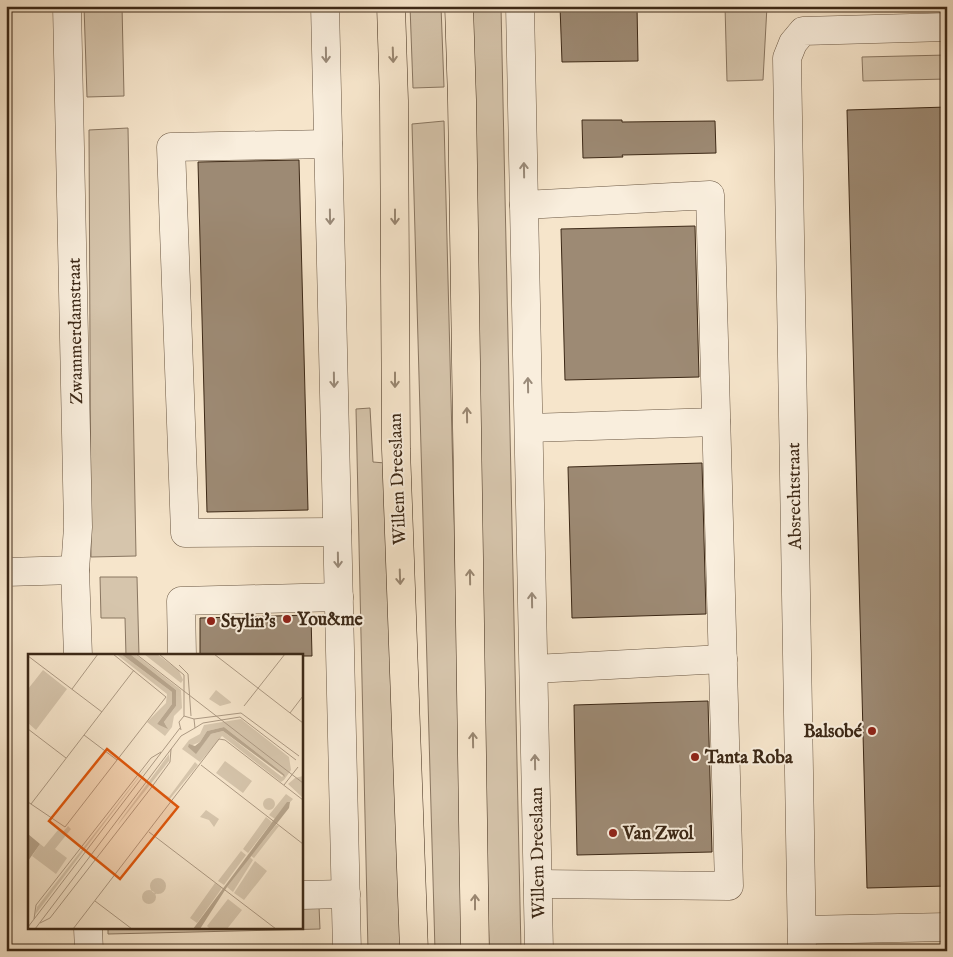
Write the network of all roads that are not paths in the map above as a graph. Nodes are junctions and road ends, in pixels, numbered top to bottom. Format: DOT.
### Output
graph roads {
  1 [pos="67,6"];
  2 [pos="325,6"];
  3 [pos="391,6"];
  4 [pos="459,6"];
  5 [pos="520,6"];
  6 [pos="947,27"];
  7 [pos="328,144"];
  8 [pos="524,204"];
  9 [pos="716,422"];
  10 [pos="529,428"];
  11 [pos="337,532"];
  12 [pos="74,570"];
  13 [pos="6,572"];
  14 [pos="339,597"];
  15 [pos="78,654"];
  16 [pos="182,654"];
  17 [pos="722,659"];
  18 [pos="534,669"];
  19 [pos="538,884"];
  20 [pos="346,894"];
  21 [pos="302,895"];
  22 [pos="947,927"];
  23 [pos="88,930"];
  24 [pos="802,941"];
  25 [pos="89,951"];
  26 [pos="347,951"];
  27 [pos="414,951"];
  28 [pos="475,951"];
  29 [pos="539,951"];
  1 -- 12 [label="street, Zwammerdamstraat"];
  2 -- 7 [label="street, one-way"];
  3 -- 27 [label="main road, Willem Dreeslaan, one-way"];
  28 -- 4 [label="main road, one-way"];
  8 -- 5 [label="street, Willem Dreeslaan, one-way"];
  6 -- 24 [label="street, Absrechtstraat"];
  7 -- 11 [label="street, one-way"];
  7 -- 11 [label="street"];
  8 -- 9 [label="street"];
  10 -- 8 [label="street, Willem Dreeslaan, one-way"];
  9 -- 10 [label="street"];
  9 -- 17 [label="street"];
  18 -- 10 [label="street, Willem Dreeslaan, one-way"];
  11 -- 14 [label="street, one-way"];
  12 -- 13 [label="street"];
  12 -- 15 [label="street, Zwammerdamstraat"];
  14 -- 16 [label="street"];
  14 -- 20 [label="street"];
  17 -- 18 [label="street"];
  17 -- 19 [label="street"];
  19 -- 18 [label="street, Willem Dreeslaan, one-way"];
  19 -- 29 [label="street, Willem Dreeslaan"];
  20 -- 21 [label="street"];
  20 -- 26 [label="street"];
  22 -- 24 [label="street"];
  23 -- 25 [label="street"];
}
